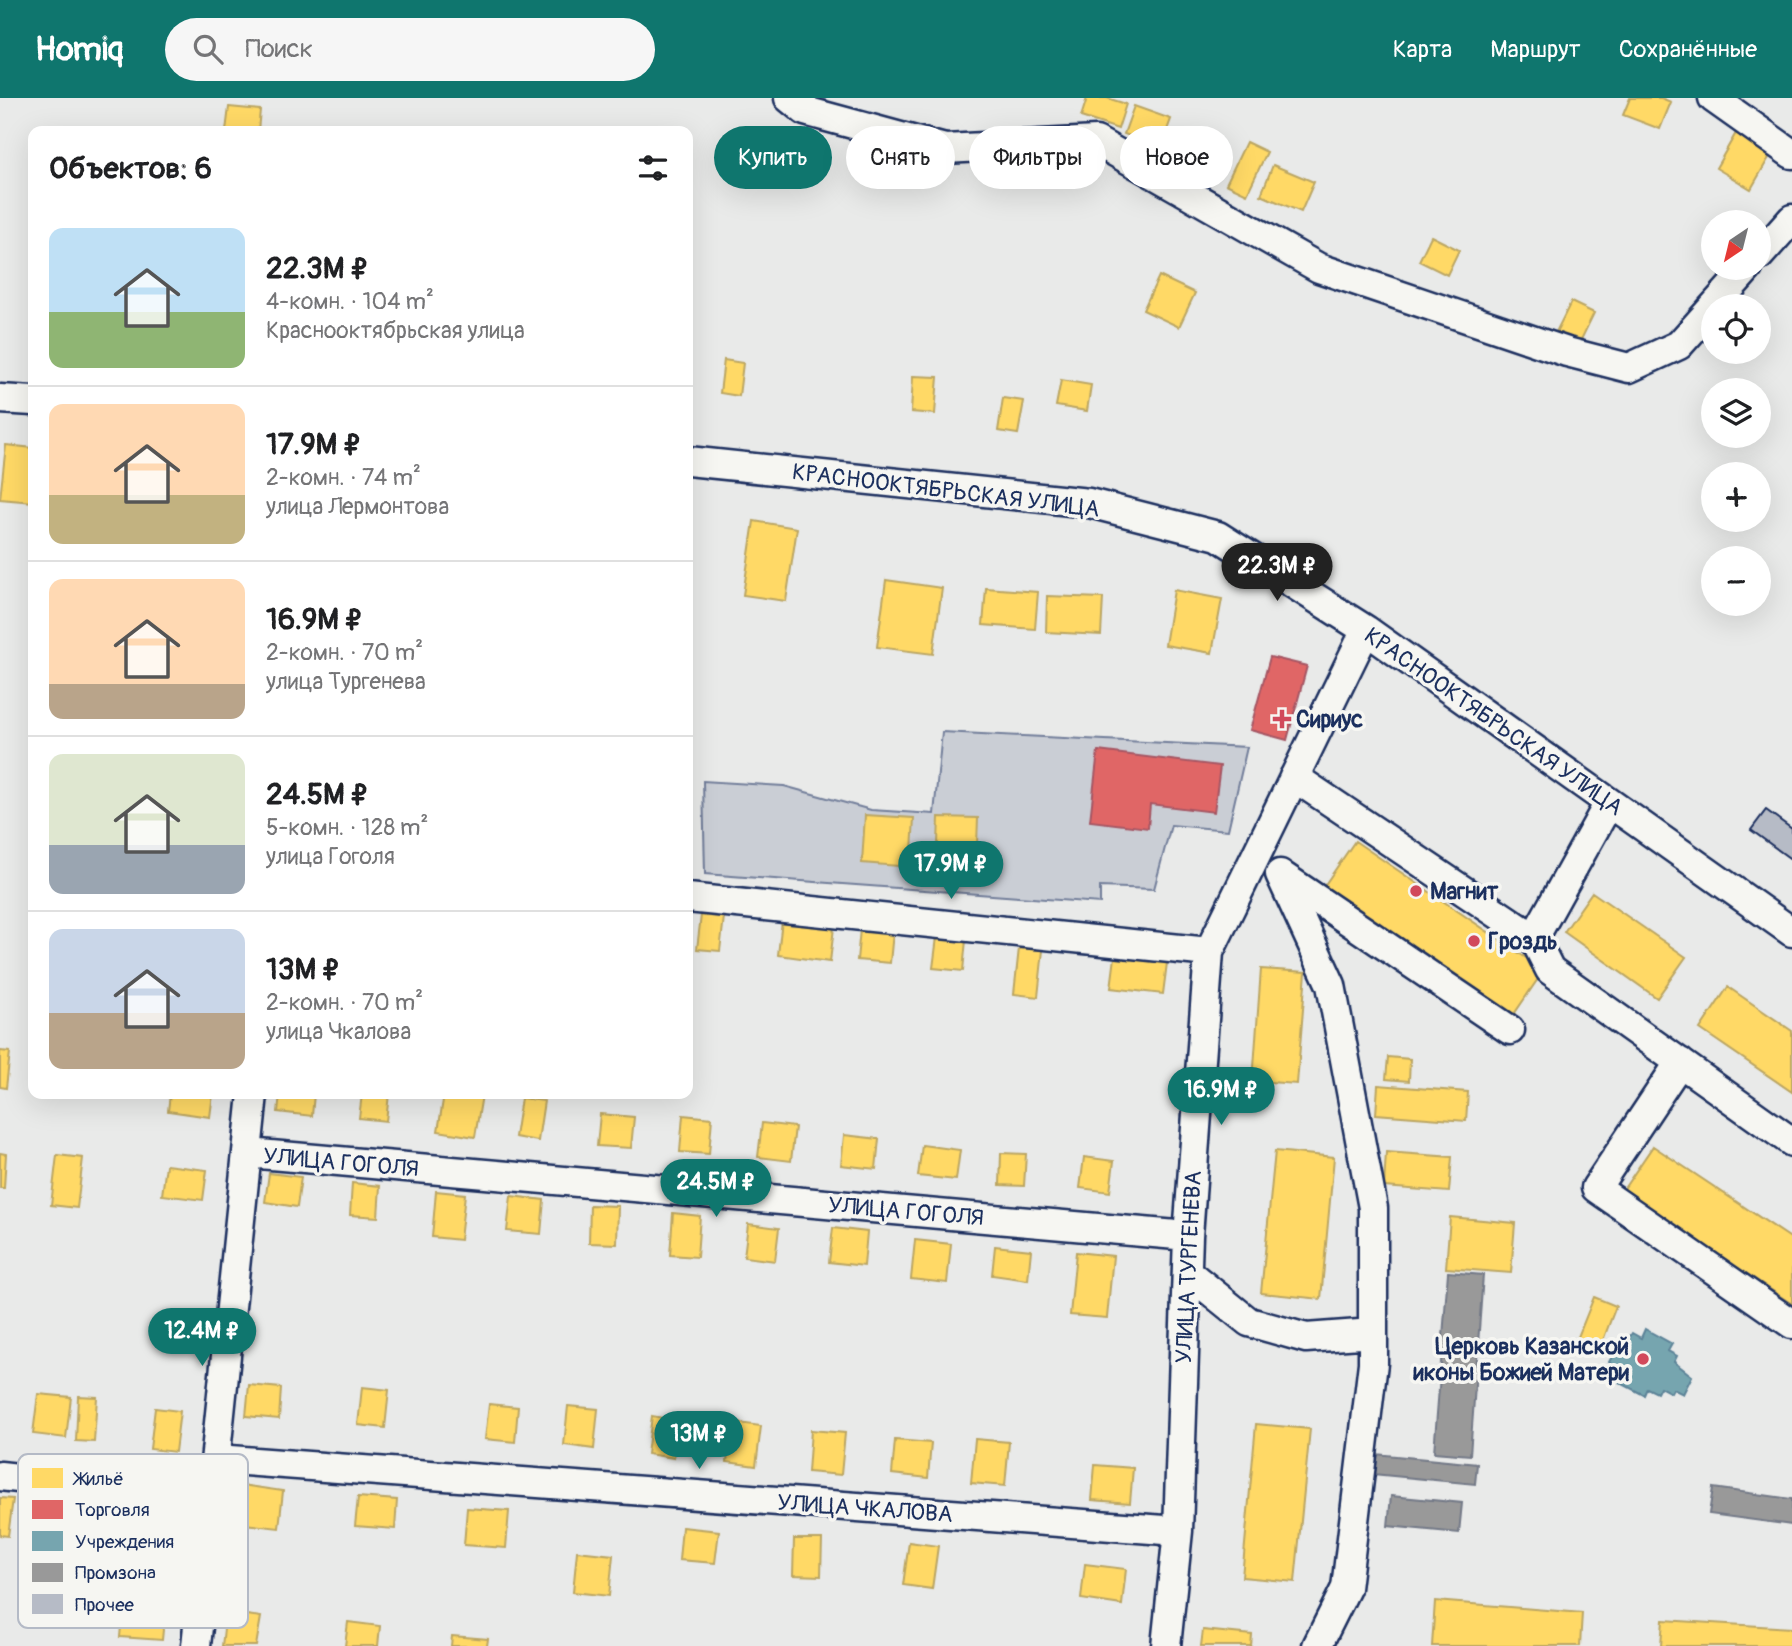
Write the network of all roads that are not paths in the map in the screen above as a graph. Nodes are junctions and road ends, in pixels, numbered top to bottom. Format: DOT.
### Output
graph roads {
  1 [pos="789,98"];
  2 [pos="1713,98"];
  3 [pos="1792,154"];
  4 [pos="1792,219"];
  5 [pos="1771,243"];
  6 [pos="1737,280"];
  7 [pos="0,399"];
  8 [pos="28,401"];
  9 [pos="693,462"];
  10 [pos="1366,630"];
  11 [pos="1294,777"];
  12 [pos="1609,803"];
  13 [pos="1255,859"];
  14 [pos="1280,874"];
  15 [pos="693,899"];
  16 [pos="1792,932"];
  17 [pos="1534,938"];
  18 [pos="1209,952"];
  19 [pos="1510,1030"];
  20 [pos="1680,1062"];
  21 [pos="253,1099"];
  22 [pos="1792,1142"];
  23 [pos="248,1153"];
  24 [pos="1188,1236"];
  25 [pos="1187,1272"];
  26 [pos="1792,1324"];
  27 [pos="1373,1332"];
  28 [pos="218,1454"];
  29 [pos="248,1462"];
  30 [pos="0,1476"];
  31 [pos="18,1478"];
  32 [pos="1178,1531"];
  33 [pos="198,1628"];
  34 [pos="196,1646"];
  35 [pos="1166,1646"];
  36 [pos="1317,1646"];
  1 -- 6 [label="street"];
  2 -- 3 [label="street"];
  4 -- 5 [label="street"];
  7 -- 8 [label="street"];
  9 -- 10 [label="street, КРАСНООКТЯБРЬСКАЯ УЛИЦА"];
  10 -- 11 [label="street, УЛИЦА ТУРГЕНЕВА"];
  10 -- 12 [label="street, КРАСНООКТЯБРЬСКАЯ УЛИЦА"];
  11 -- 13 [label="street, УЛИЦА ТУРГЕНЕВА"];
  11 -- 17 [label="street"];
  12 -- 16 [label="street, КРАСНООКТЯБРЬСКАЯ УЛИЦА"];
  12 -- 17 [label="street"];
  13 -- 14 [label="street"];
  13 -- 18 [label="street, УЛИЦА ТУРГЕНЕВА"];
  14 -- 19 [label="street"];
  14 -- 27 [label="street"];
  15 -- 18 [label="street"];
  17 -- 20 [label="street"];
  18 -- 24 [label="street, УЛИЦА ТУРГЕНЕВА"];
  20 -- 22 [label="street"];
  20 -- 26 [label="street"];
  21 -- 23 [label="street"];
  23 -- 24 [label="street, УЛИЦА ГОГОЛЯ"];
  23 -- 28 [label="street"];
  24 -- 25 [label="street, УЛИЦА ТУРГЕНЕВА"];
  25 -- 27 [label="street"];
  25 -- 32 [label="street, УЛИЦА ТУРГЕНЕВА"];
  27 -- 36 [label="street"];
  29 -- 32 [label="street, УЛИЦА ЧКАЛОВА"];
  30 -- 31 [label="street"];
  32 -- 35 [label="street, УЛИЦА ТУРГЕНЕВА"];
  33 -- 34 [label="street"];
}
